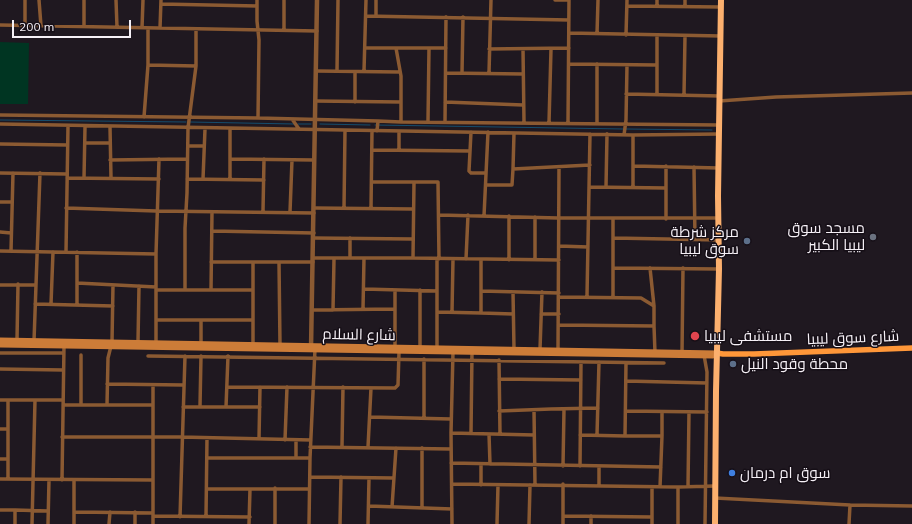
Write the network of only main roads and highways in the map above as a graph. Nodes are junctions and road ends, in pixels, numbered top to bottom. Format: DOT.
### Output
graph roads {
  1 [pos="721,3"];
  2 [pos="0,340"];
  3 [pos="112,344"];
  4 [pos="0,345"];
  5 [pos="313,348"];
  6 [pos="912,348"];
  7 [pos="397,349"];
  8 [pos="632,353"];
  9 [pos="719,354"];
  10 [pos="715,524"];
  1 -- 9 [label="highway"];
  2 -- 3 [label="main road, شارع السلام"];
  3 -- 4 [label="main road, شارع السلام"];
  3 -- 5 [label="main road, شارع السلام"];
  3 -- 5 [label="main road, شارع السلام"];
  5 -- 7 [label="main road, شارع السلام"];
  6 -- 9 [label="main road, شارع سوق ليبيا"];
  7 -- 8 [label="main road, شارع السلام"];
  7 -- 8 [label="main road, شارع السلام"];
  8 -- 9 [label="main road, شارع السلام"];
  9 -- 10 [label="highway"];
}
